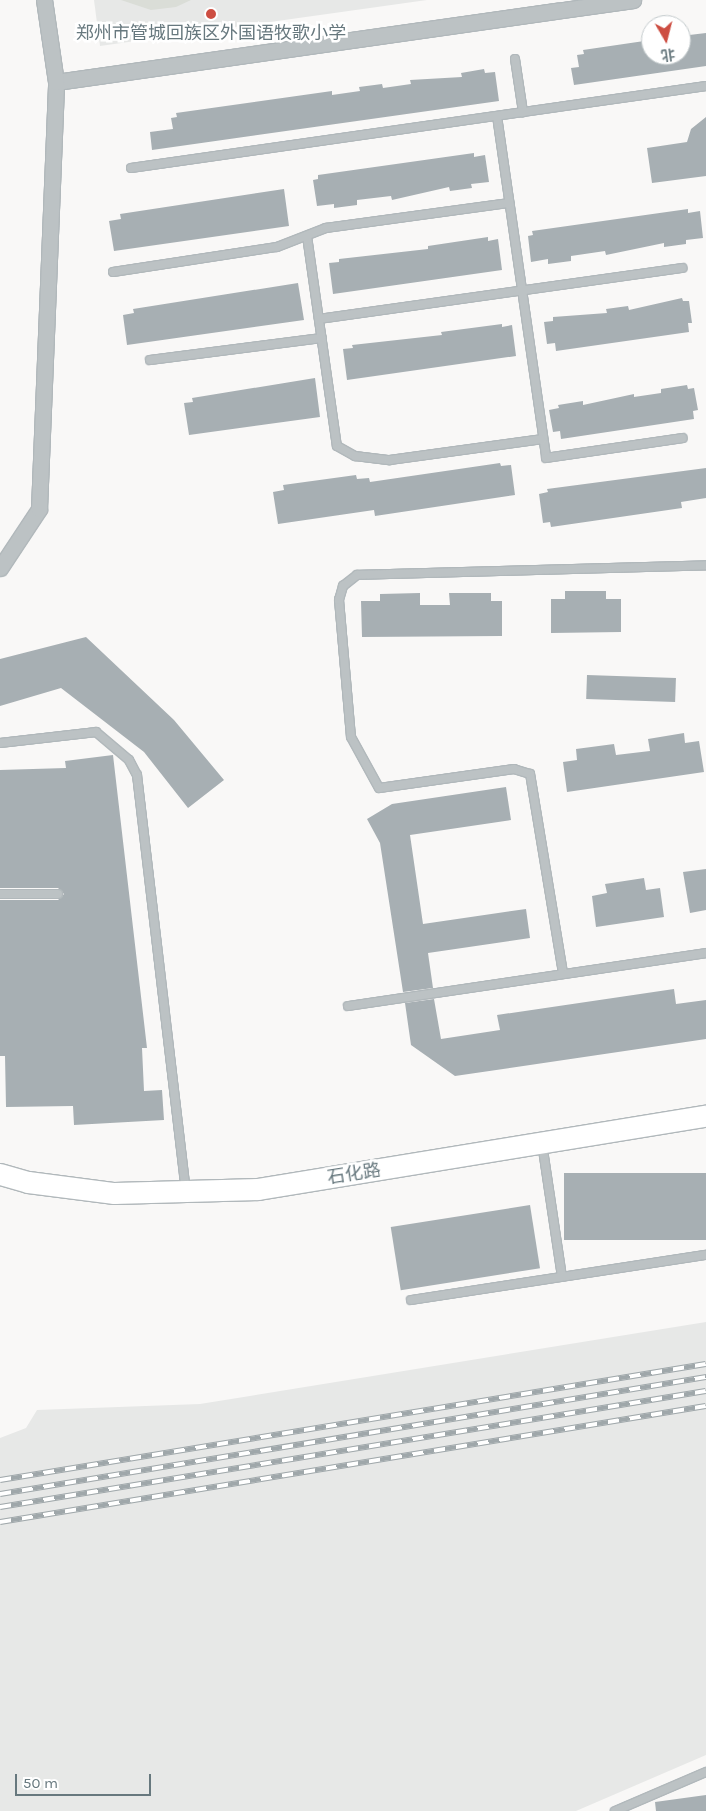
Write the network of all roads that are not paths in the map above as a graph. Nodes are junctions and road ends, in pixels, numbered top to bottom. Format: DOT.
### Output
graph roads {
  1 [pos="44,0"];
  2 [pos="633,0"];
  3 [pos="515,59"];
  4 [pos="56,82"];
  5 [pos="706,86"];
  6 [pos="523,112"];
  7 [pos="497,116"];
  8 [pos="131,168"];
  9 [pos="510,203"];
  10 [pos="307,236"];
  11 [pos="682,268"];
  12 [pos="113,272"];
  13 [pos="522,290"];
  14 [pos="319,319"];
  15 [pos="322,338"];
  16 [pos="150,360"];
  17 [pos="683,438"];
  18 [pos="543,439"];
  19 [pos="706,565"];
  20 [pos="0,568"];
  21 [pos="0,743"];
  22 [pos="0,894"];
  23 [pos="58,894"];
  24 [pos="706,953"];
  25 [pos="563,973"];
  26 [pos="348,1006"];
  27 [pos="706,1116"];
  28 [pos="542,1143"];
  29 [pos="0,1174"];
  30 [pos="186,1192"];
  31 [pos="706,1255"];
  32 [pos="562,1277"];
  33 [pos="411,1300"];
  34 [pos="706,1772"];
  35 [pos="616,1811"];
  1 -- 4 [label="street"];
  2 -- 4 [label="street"];
  3 -- 6 [label="lane"];
  4 -- 20 [label="street"];
  5 -- 6 [label="lane"];
  6 -- 7 [label="lane"];
  7 -- 8 [label="lane"];
  7 -- 9 [label="lane"];
  9 -- 10 [label="lane"];
  9 -- 13 [label="lane"];
  10 -- 12 [label="lane"];
  10 -- 14 [label="lane"];
  11 -- 13 [label="lane"];
  13 -- 14 [label="lane"];
  13 -- 18 [label="lane"];
  14 -- 15 [label="lane"];
  15 -- 16 [label="lane"];
  15 -- 18 [label="lane"];
  17 -- 18 [label="lane"];
  19 -- 25 [label="lane"];
  21 -- 30 [label="lane"];
  22 -- 23 [label="lane"];
  24 -- 25 [label="lane"];
  25 -- 26 [label="lane"];
  27 -- 28 [label="street, 石化路"];
  28 -- 30 [label="street, 石化路"];
  28 -- 32 [label="lane"];
  29 -- 30 [label="street, 石化路"];
  31 -- 32 [label="lane"];
  32 -- 33 [label="lane"];
  34 -- 35 [label="lane"];
}
